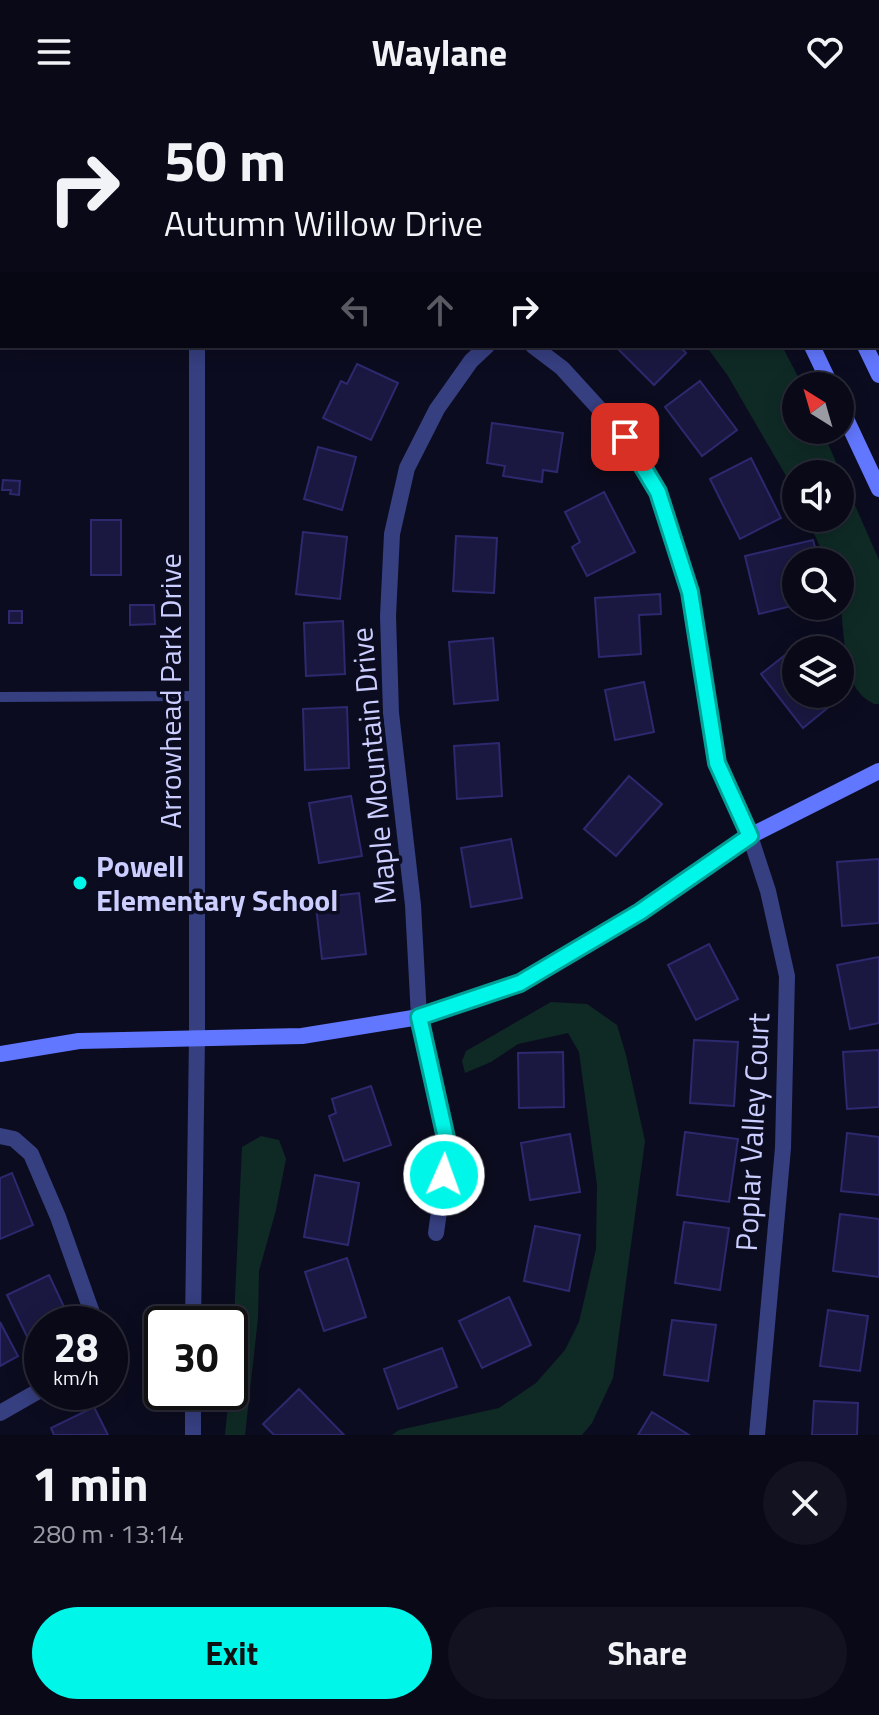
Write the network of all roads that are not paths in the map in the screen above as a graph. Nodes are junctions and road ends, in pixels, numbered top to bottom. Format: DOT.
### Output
graph roads {
  1 [pos="197,348"];
  2 [pos="485,348"];
  3 [pos="536,348"];
  4 [pos="813,348"];
  5 [pos="866,348"];
  6 [pos="824,372"];
  7 [pos="879,375"];
  8 [pos="854,436"];
  9 [pos="879,489"];
  10 [pos="198,696"];
  11 [pos="0,697"];
  12 [pos="879,771"];
  13 [pos="750,836"];
  14 [pos="419,1017"];
  15 [pos="197,1037"];
  16 [pos="0,1054"];
  17 [pos="0,1136"];
  18 [pos="436,1233"];
  19 [pos="90,1306"];
  20 [pos="193,1306"];
  21 [pos="24,1399"];
  22 [pos="193,1410"];
  23 [pos="0,1413"];
  24 [pos="193,1435"];
  25 [pos="757,1435"];
  1 -- 10 [label="street, Arrowhead Park Drive"];
  2 -- 14 [label="street, Maple Mountain Drive"];
  3 -- 13 [label="street, Poplar Valley Court"];
  4 -- 6 [label="street"];
  5 -- 7 [label="street"];
  8 -- 9 [label="street"];
  10 -- 11 [label="lane"];
  10 -- 15 [label="street, Arrowhead Park Drive"];
  12 -- 13 [label="street"];
  13 -- 14 [label="street"];
  13 -- 25 [label="street, Poplar Valley Court"];
  14 -- 15 [label="street"];
  14 -- 18 [label="street, Maple Mountain Drive"];
  15 -- 16 [label="street"];
  15 -- 20 [label="street, Arrowhead Park Drive"];
  17 -- 19 [label="street"];
  21 -- 23 [label="street"];
  22 -- 24 [label="street"];
}
